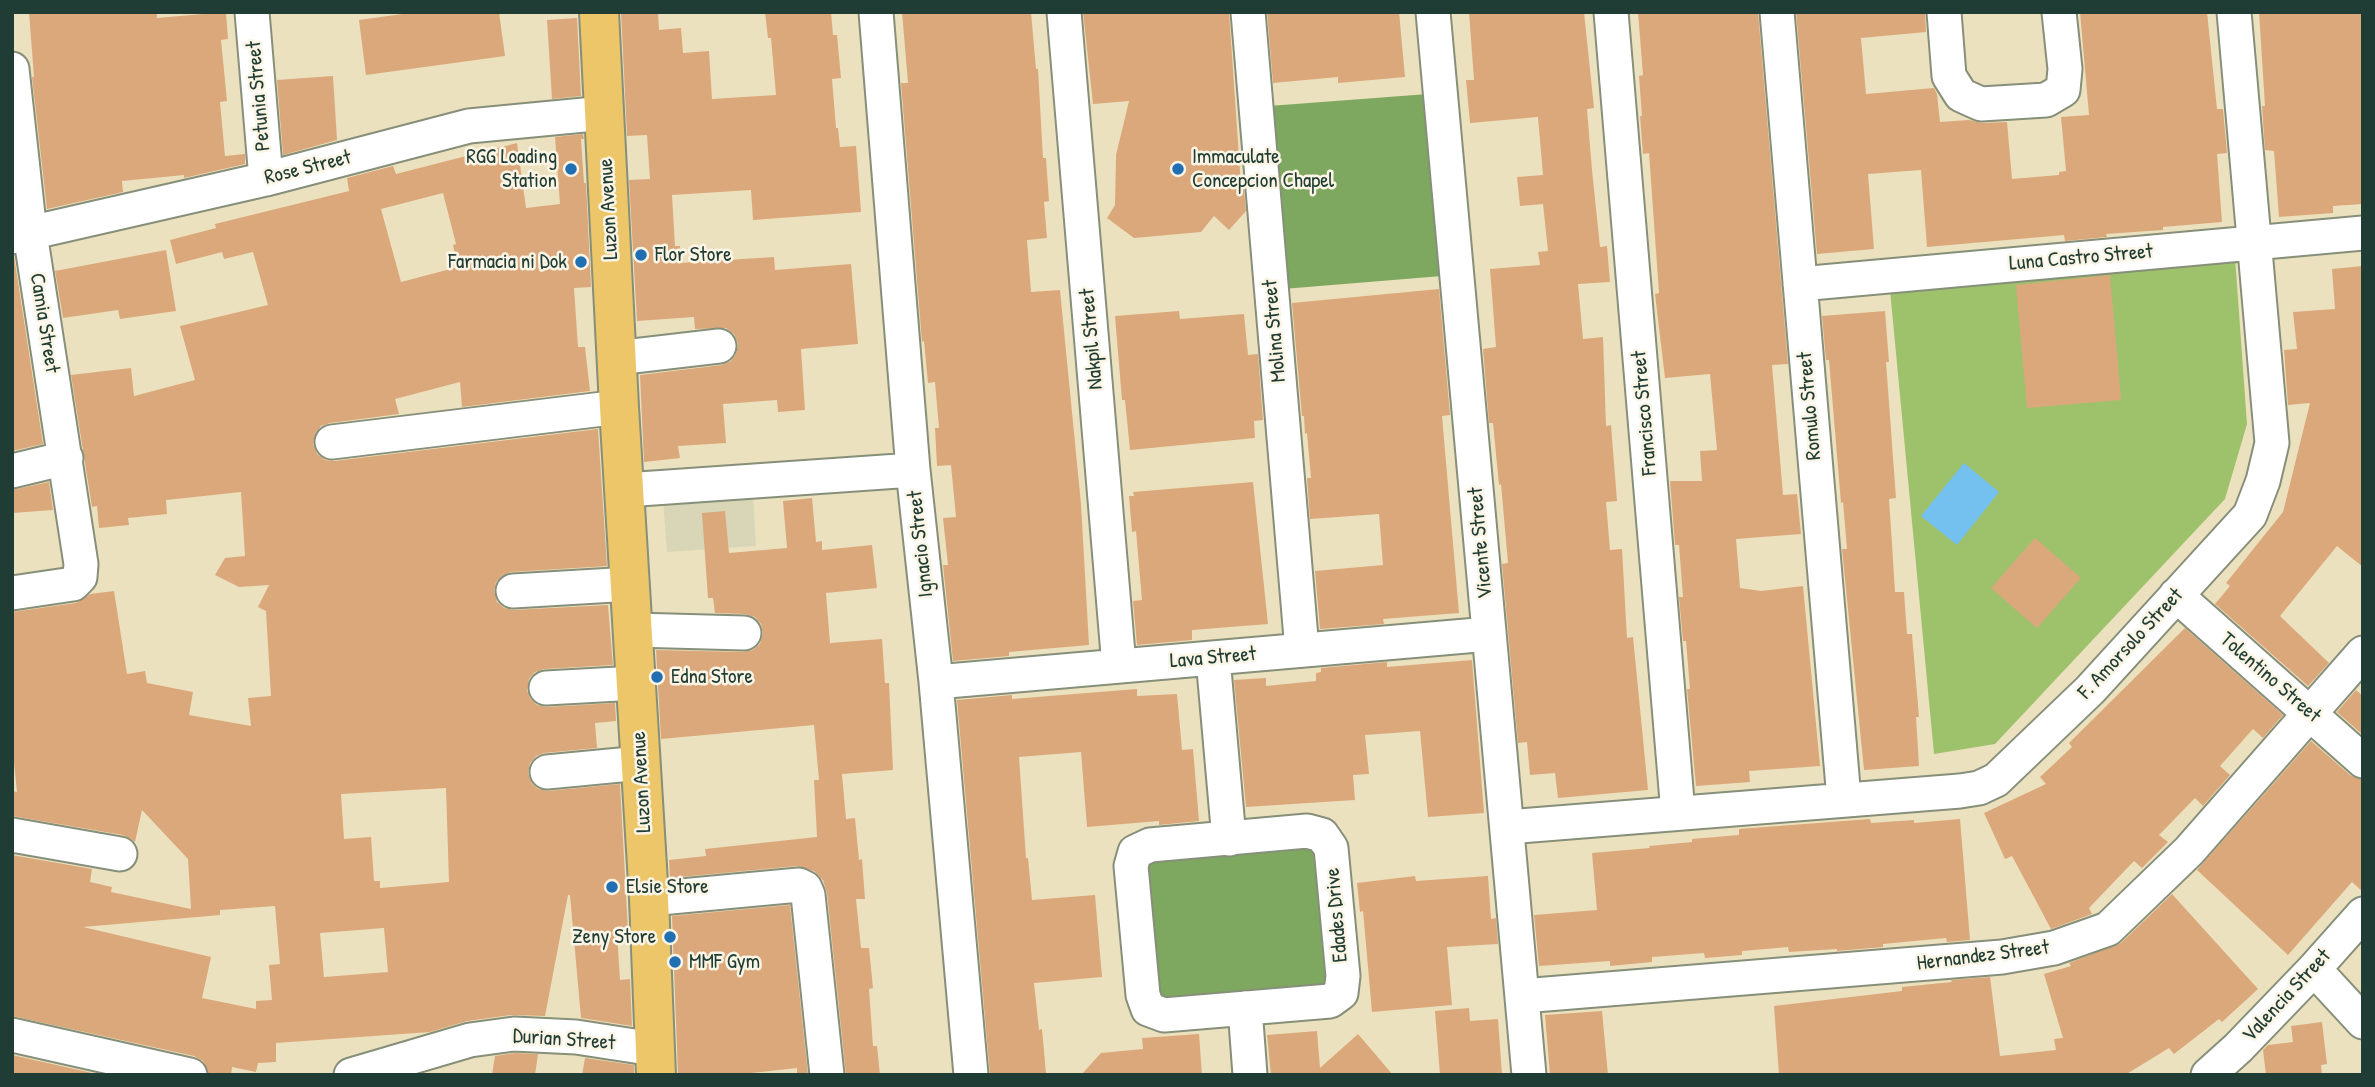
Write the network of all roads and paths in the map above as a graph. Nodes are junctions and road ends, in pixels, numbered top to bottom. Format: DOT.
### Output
graph roads {
  1 [pos="252,12"];
  2 [pos="599,12"];
  3 [pos="876,12"];
  4 [pos="1064,12"];
  5 [pos="1248,12"];
  6 [pos="1433,12"];
  7 [pos="1611,12"];
  8 [pos="1777,12"];
  9 [pos="1944,12"];
  10 [pos="2059,12"];
  11 [pos="2234,12"];
  12 [pos="12,69"];
  13 [pos="605,113"];
  14 [pos="266,179"];
  15 [pos="2363,233"];
  16 [pos="21,235"];
  17 [pos="2253,241"];
  18 [pos="1800,284"];
  19 [pos="719,346"];
  20 [pos="616,358"];
  21 [pos="619,407"];
  22 [pos="332,442"];
  23 [pos="66,458"];
  24 [pos="914,470"];
  25 [pos="12,471"];
  26 [pos="625,490"];
  27 [pos="631,584"];
  28 [pos="513,591"];
  29 [pos="12,593"];
  30 [pos="2176,595"];
  31 [pos="634,630"];
  32 [pos="744,633"];
  33 [pos="1489,634"];
  34 [pos="1302,650"];
  35 [pos="2363,653"];
  36 [pos="1213,658"];
  37 [pos="1119,666"];
  38 [pos="936,682"];
  39 [pos="636,683"];
  40 [pos="546,688"];
  41 [pos="2310,714"];
  42 [pos="2363,761"];
  43 [pos="641,763"];
  44 [pos="547,772"];
  45 [pos="1844,799"];
  46 [pos="1678,813"];
  47 [pos="1507,827"];
  48 [pos="12,835"];
  49 [pos="1229,839"];
  50 [pos="120,854"];
  51 [pos="649,898"];
  52 [pos="2363,914"];
  53 [pos="2314,969"];
  54 [pos="1522,996"];
  55 [pos="1245,1008"];
  56 [pos="2363,1022"];
  57 [pos="12,1035"];
  58 [pos="2243,1061"];
  59 [pos="655,1062"];
  60 [pos="190,1075"];
  61 [pos="351,1075"];
  62 [pos="827,1075"];
  63 [pos="971,1075"];
  64 [pos="1250,1075"];
  65 [pos="1529,1075"];
  66 [pos="2208,1075"];
  1 -- 14 [label="street, Petunia Street"];
  2 -- 13 [label="main road, Luzon Avenue"];
  3 -- 24 [label="street, Ignacio Street"];
  4 -- 37 [label="street, Nakpil Street"];
  5 -- 34 [label="street, Molina Street"];
  6 -- 33 [label="street, Vicente Street"];
  7 -- 46 [label="street, Francisco Street"];
  8 -- 18 [label="street, Romulo Street"];
  9 -- 10 [label="street"];
  11 -- 17 [label="street, F. Amorsolo Street"];
  12 -- 16 [label="street, Camia Street"];
  13 -- 14 [label="street, Rose Street"];
  13 -- 20 [label="main road, Luzon Avenue"];
  14 -- 16 [label="street, Rose Street"];
  15 -- 17 [label="street, Luna Castro Street"];
  16 -- 23 [label="street, Camia Street"];
  17 -- 18 [label="street, Luna Castro Street"];
  17 -- 30 [label="street, F. Amorsolo Street"];
  18 -- 45 [label="street, Romulo Street"];
  19 -- 20 [label="street"];
  20 -- 21 [label="main road, Luzon Avenue"];
  21 -- 22 [label="street"];
  21 -- 26 [label="main road, Luzon Avenue"];
  23 -- 25 [label="street"];
  23 -- 29 [label="street, Camia Street"];
  24 -- 26 [label="street"];
  24 -- 38 [label="street, Ignacio Street"];
  26 -- 27 [label="main road, Luzon Avenue"];
  27 -- 28 [label="street"];
  27 -- 31 [label="main road, Luzon Avenue"];
  30 -- 41 [label="street, Tolentino Street"];
  30 -- 45 [label="street, F. Amorsolo Street"];
  31 -- 32 [label="street"];
  31 -- 39 [label="main road, Luzon Avenue"];
  33 -- 34 [label="street, Lava Street"];
  33 -- 47 [label="street, Vicente Street"];
  34 -- 36 [label="street, Lava Street"];
  35 -- 41 [label="street, Hernandez Street"];
  36 -- 37 [label="street, Lava Street"];
  36 -- 49 [label="street"];
  37 -- 38 [label="street, Lava Street"];
  38 -- 63 [label="street, Ignacio Street"];
  39 -- 40 [label="street"];
  39 -- 43 [label="main road, Luzon Avenue"];
  41 -- 42 [label="street, Tolentino Street"];
  41 -- 54 [label="street, Hernandez Street"];
  43 -- 44 [label="street"];
  43 -- 51 [label="main road, Luzon Avenue"];
  45 -- 46 [label="street, F. Amorsolo Street"];
  46 -- 47 [label="street, F. Amorsolo Street"];
  47 -- 54 [label="street, Vicente Street"];
  48 -- 50 [label="street"];
  49 -- 55 [label="street, Edades Drive"];
  49 -- 55 [label="street, Edades Drive"];
  51 -- 59 [label="main road, Luzon Avenue"];
  51 -- 62 [label="street"];
  52 -- 53 [label="street, Valencia Street"];
  53 -- 56 [label="street"];
  53 -- 58 [label="street, Valencia Street"];
  54 -- 65 [label="street, Vicente Street"];
  55 -- 64 [label="street"];
  57 -- 60 [label="street"];
  58 -- 66 [label="street, Valencia Street"];
  59 -- 61 [label="street, Durian Street"];
}
